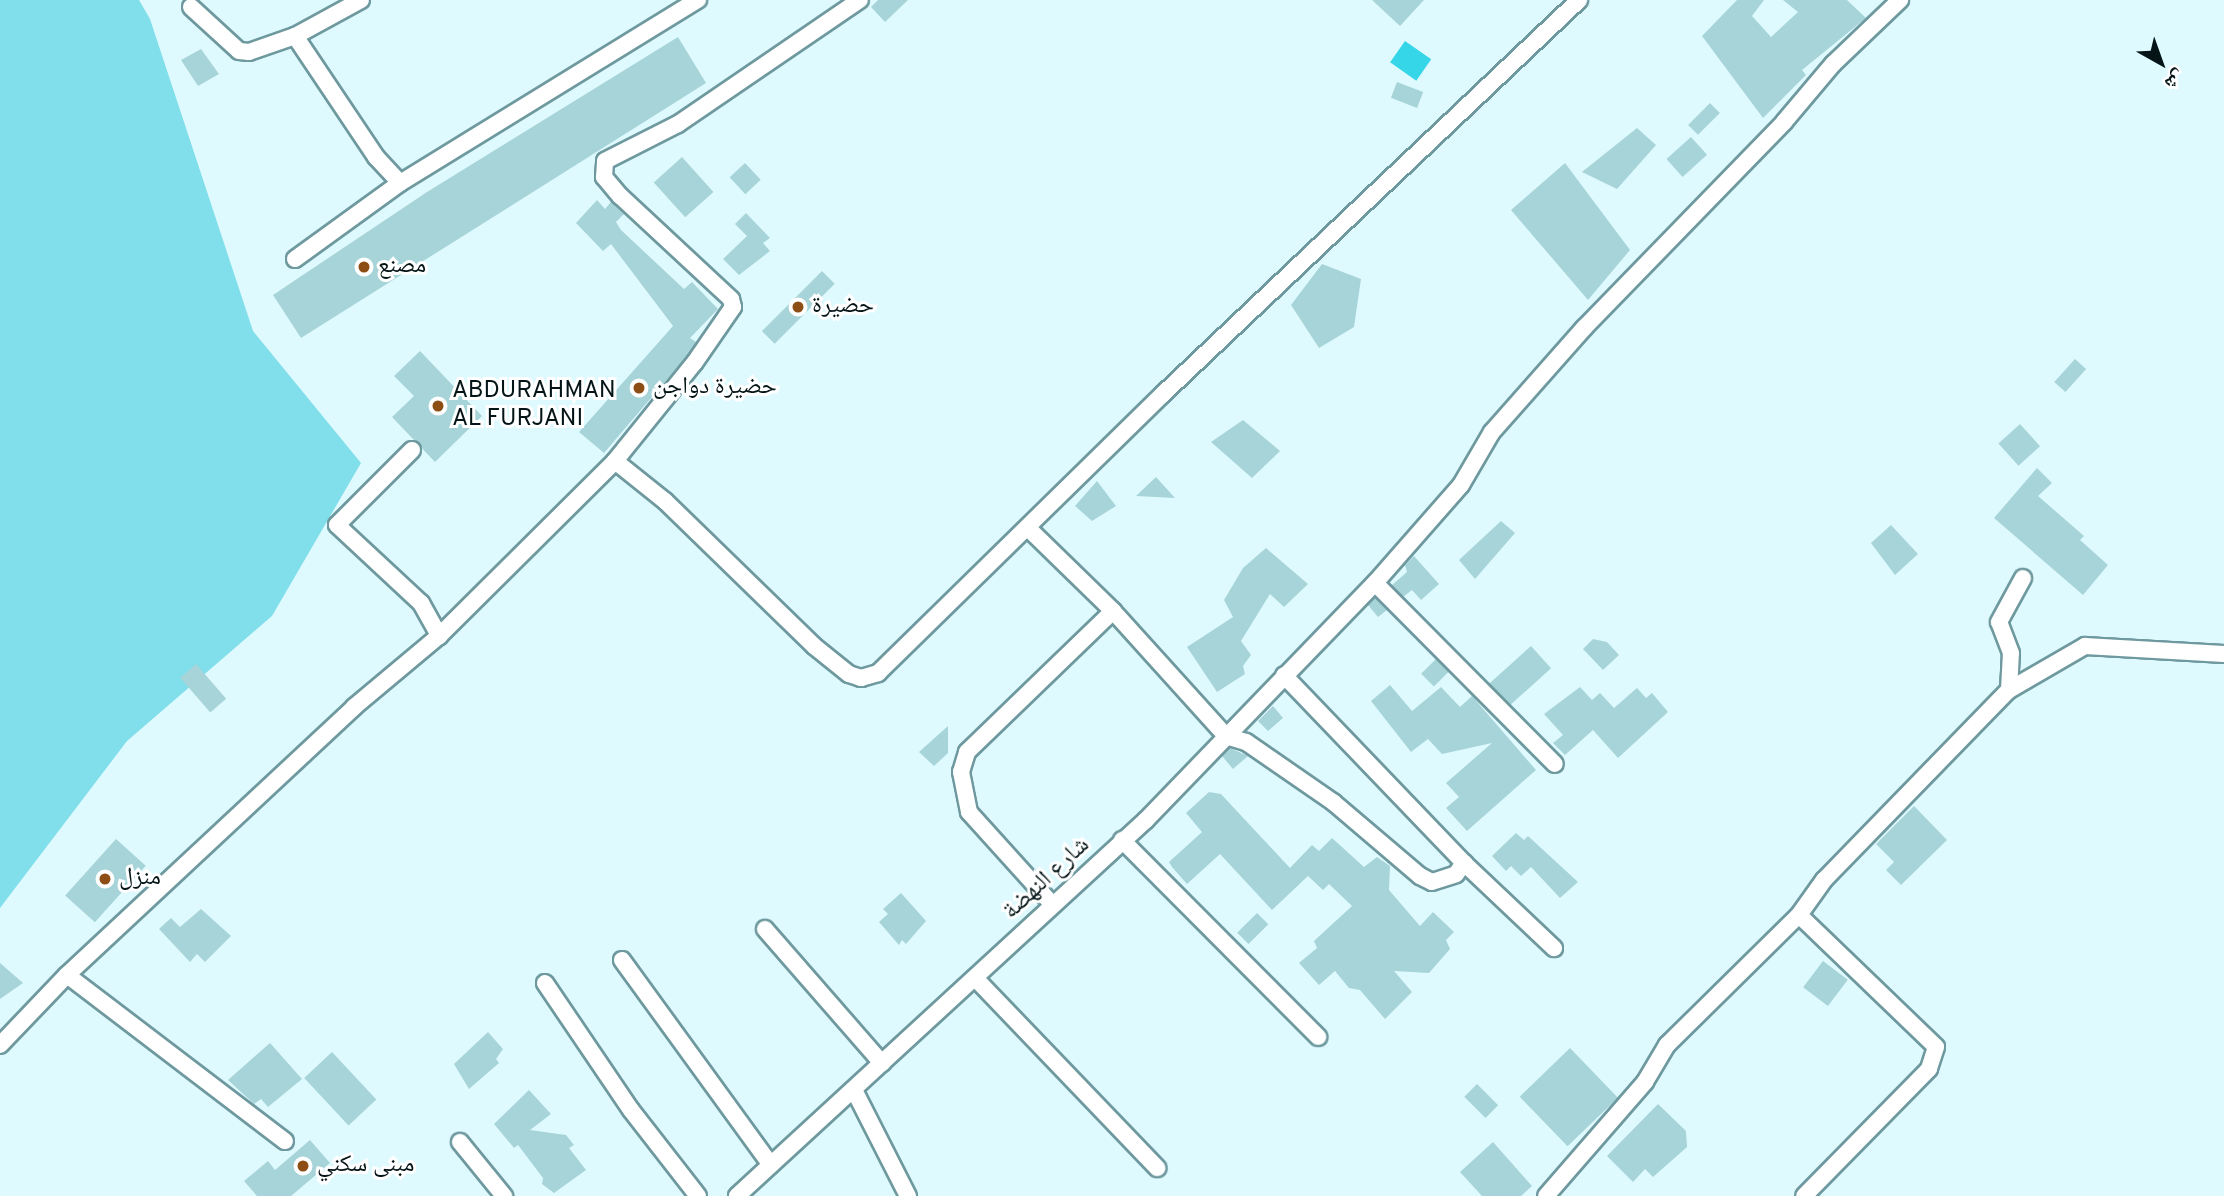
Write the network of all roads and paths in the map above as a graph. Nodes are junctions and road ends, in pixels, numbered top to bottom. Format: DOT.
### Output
graph roads {
  1 [pos="360,0"];
  2 [pos="698,0"];
  3 [pos="1580,0"];
  4 [pos="1900,0"];
  5 [pos="856,1"];
  6 [pos="191,7"];
  7 [pos="295,36"];
  8 [pos="400,183"];
  9 [pos="295,259"];
  10 [pos="412,450"];
  11 [pos="615,461"];
  12 [pos="1028,529"];
  13 [pos="2024,578"];
  14 [pos="1375,583"];
  15 [pos="1113,611"];
  16 [pos="439,636"];
  17 [pos="2224,654"];
  18 [pos="1284,675"];
  19 [pos="2009,690"];
  20 [pos="1226,736"];
  21 [pos="1555,764"];
  22 [pos="1122,841"];
  23 [pos="1464,863"];
  24 [pos="1052,904"];
  25 [pos="1798,915"];
  26 [pos="765,929"];
  27 [pos="1554,948"];
  28 [pos="622,960"];
  29 [pos="67,975"];
  30 [pos="976,979"];
  31 [pos="545,983"];
  32 [pos="1318,1037"];
  33 [pos="0,1045"];
  34 [pos="882,1063"];
  35 [pos="854,1090"];
  36 [pos="285,1141"];
  37 [pos="460,1142"];
  38 [pos="771,1165"];
  39 [pos="1157,1168"];
  40 [pos="504,1196"];
  41 [pos="698,1196"];
  42 [pos="737,1196"];
  43 [pos="908,1196"];
  44 [pos="1546,1196"];
  45 [pos="1804,1196"];
  1 -- 7 [label="street"];
  2 -- 8 [label="street"];
  3 -- 12 [label="street"];
  4 -- 14 [label="street, شارع النهضة"];
  5 -- 11 [label="street"];
  6 -- 7 [label="street"];
  7 -- 8 [label="street"];
  8 -- 9 [label="street"];
  10 -- 16 [label="street"];
  11 -- 12 [label="street"];
  11 -- 16 [label="street"];
  12 -- 15 [label="street"];
  13 -- 19 [label="street"];
  14 -- 18 [label="street, شارع النهضة"];
  14 -- 21 [label="street"];
  15 -- 20 [label="street"];
  15 -- 24 [label="street"];
  16 -- 29 [label="street"];
  17 -- 19 [label="street"];
  18 -- 20 [label="street, شارع النهضة"];
  18 -- 23 [label="street"];
  19 -- 25 [label="street"];
  20 -- 22 [label="street, شارع النهضة"];
  20 -- 23 [label="street"];
  22 -- 24 [label="street, شارع النهضة"];
  22 -- 32 [label="street"];
  23 -- 27 [label="street"];
  24 -- 30 [label="street, شارع النهضة"];
  25 -- 44 [label="street"];
  25 -- 45 [label="street"];
  26 -- 34 [label="street"];
  28 -- 38 [label="street"];
  29 -- 33 [label="street"];
  29 -- 36 [label="street"];
  30 -- 34 [label="street, شارع النهضة"];
  30 -- 39 [label="street"];
  31 -- 41 [label="street"];
  34 -- 35 [label="street, شارع النهضة"];
  35 -- 38 [label="street, شارع النهضة"];
  35 -- 43 [label="street"];
  37 -- 40 [label="street"];
  38 -- 42 [label="street, شارع النهضة"];
}
